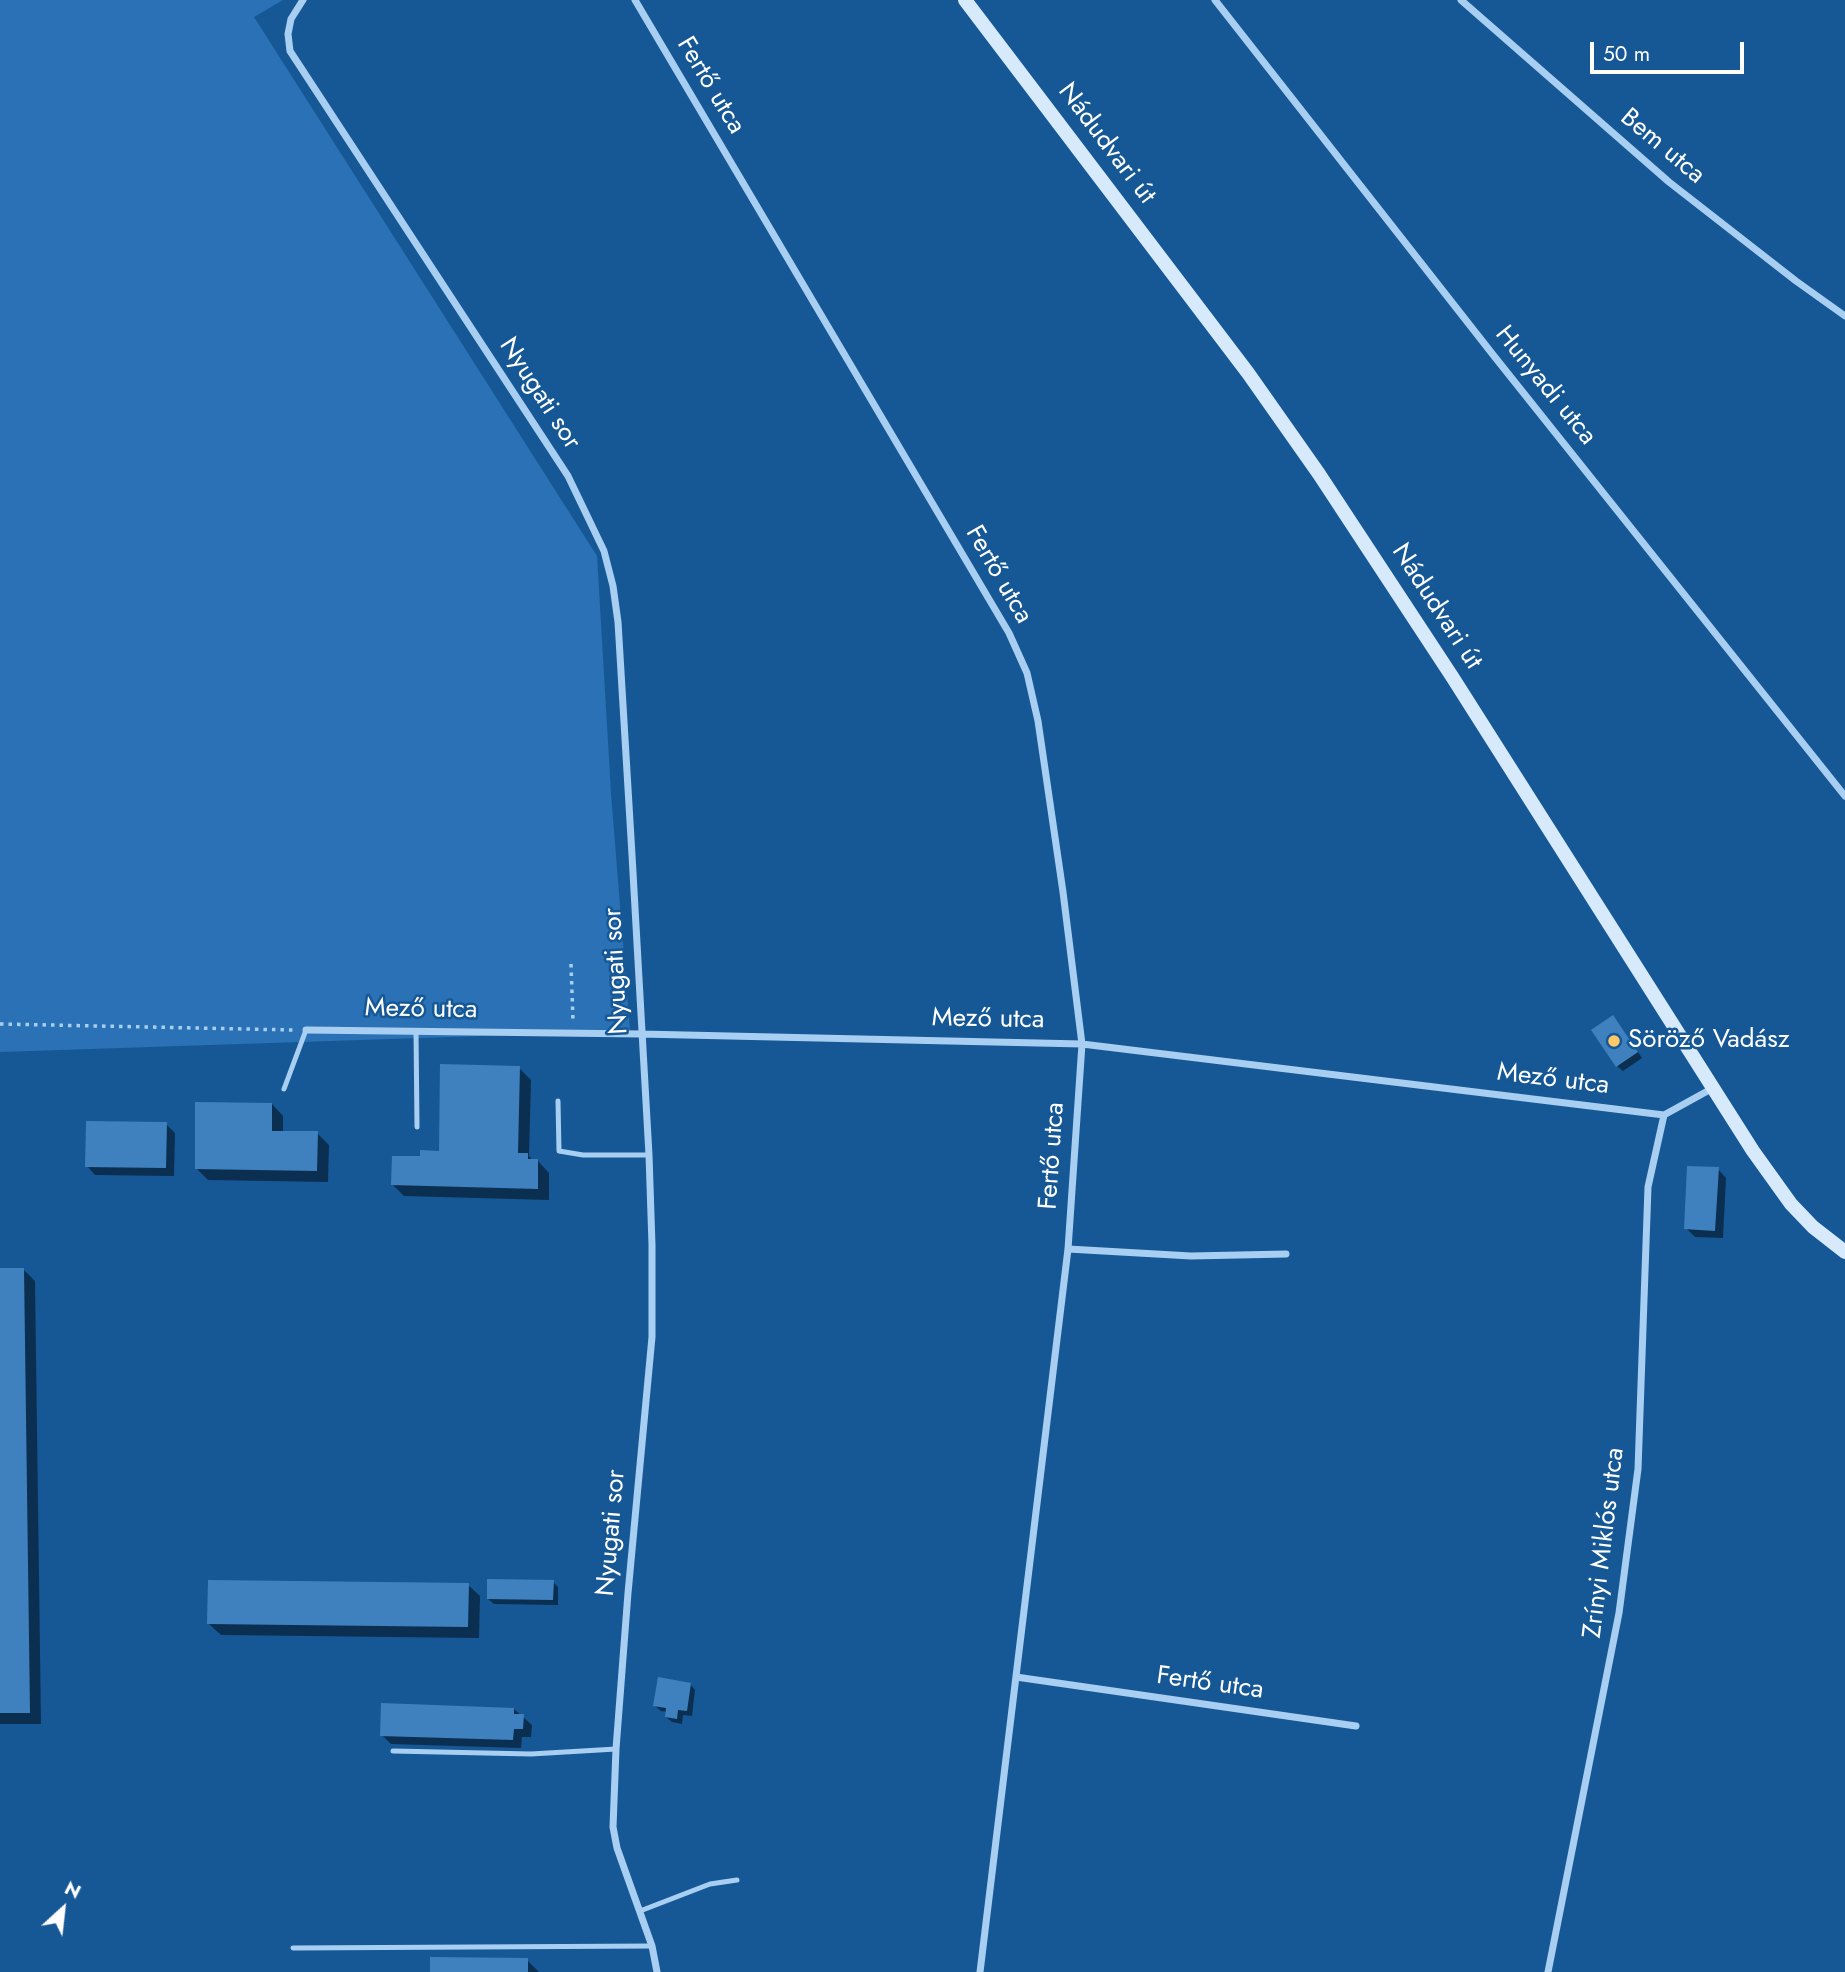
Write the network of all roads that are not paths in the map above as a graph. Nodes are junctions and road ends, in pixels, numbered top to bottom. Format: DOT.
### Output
graph roads {
  1 [pos="303,0"];
  2 [pos="635,0"];
  3 [pos="965,0"];
  4 [pos="1215,0"];
  5 [pos="1461,0"];
  6 [pos="1845,316"];
  7 [pos="1845,796"];
  8 [pos="306,1030"];
  9 [pos="416,1031"];
  10 [pos="642,1034"];
  11 [pos="1082,1044"];
  12 [pos="1713,1088"];
  13 [pos="284,1090"];
  14 [pos="558,1101"];
  15 [pos="1664,1115"];
  16 [pos="417,1127"];
  17 [pos="649,1154"];
  18 [pos="1068,1249"];
  19 [pos="1845,1252"];
  20 [pos="1286,1254"];
  21 [pos="1016,1677"];
  22 [pos="1356,1726"];
  23 [pos="616,1749"];
  24 [pos="393,1751"];
  25 [pos="737,1880"];
  26 [pos="640,1911"];
  27 [pos="652,1946"];
  28 [pos="293,1948"];
  29 [pos="657,1972"];
  30 [pos="980,1972"];
  31 [pos="1548,1972"];
  1 -- 10 [label="street, Nyugati sor"];
  2 -- 11 [label="street, Fertő utca"];
  3 -- 12 [label="main road, Nádudvari út"];
  4 -- 7 [label="street, Hunyadi utca"];
  5 -- 6 [label="street, Bem utca"];
  8 -- 9 [label="street, Mező utca"];
  8 -- 13 [label="lane"];
  9 -- 10 [label="street, Mező utca"];
  9 -- 16 [label="lane"];
  10 -- 11 [label="street, Mező utca"];
  10 -- 17 [label="street, Nyugati sor"];
  11 -- 15 [label="street, Mező utca"];
  11 -- 18 [label="street, Fertő utca"];
  12 -- 15 [label="street"];
  12 -- 19 [label="main road, Nádudvari út"];
  14 -- 17 [label="lane"];
  15 -- 31 [label="street, Zrínyi Miklós utca"];
  17 -- 23 [label="street, Nyugati sor"];
  18 -- 20 [label="street, Fertő utca"];
  18 -- 21 [label="street, Fertő utca"];
  21 -- 22 [label="street, Fertő utca"];
  21 -- 30 [label="street, Fertő utca"];
  23 -- 24 [label="lane"];
  23 -- 26 [label="street, Nyugati sor"];
  25 -- 26 [label="lane"];
  26 -- 27 [label="street, Nyugati sor"];
  27 -- 28 [label="lane"];
  27 -- 29 [label="street, Nyugati sor"];
}
